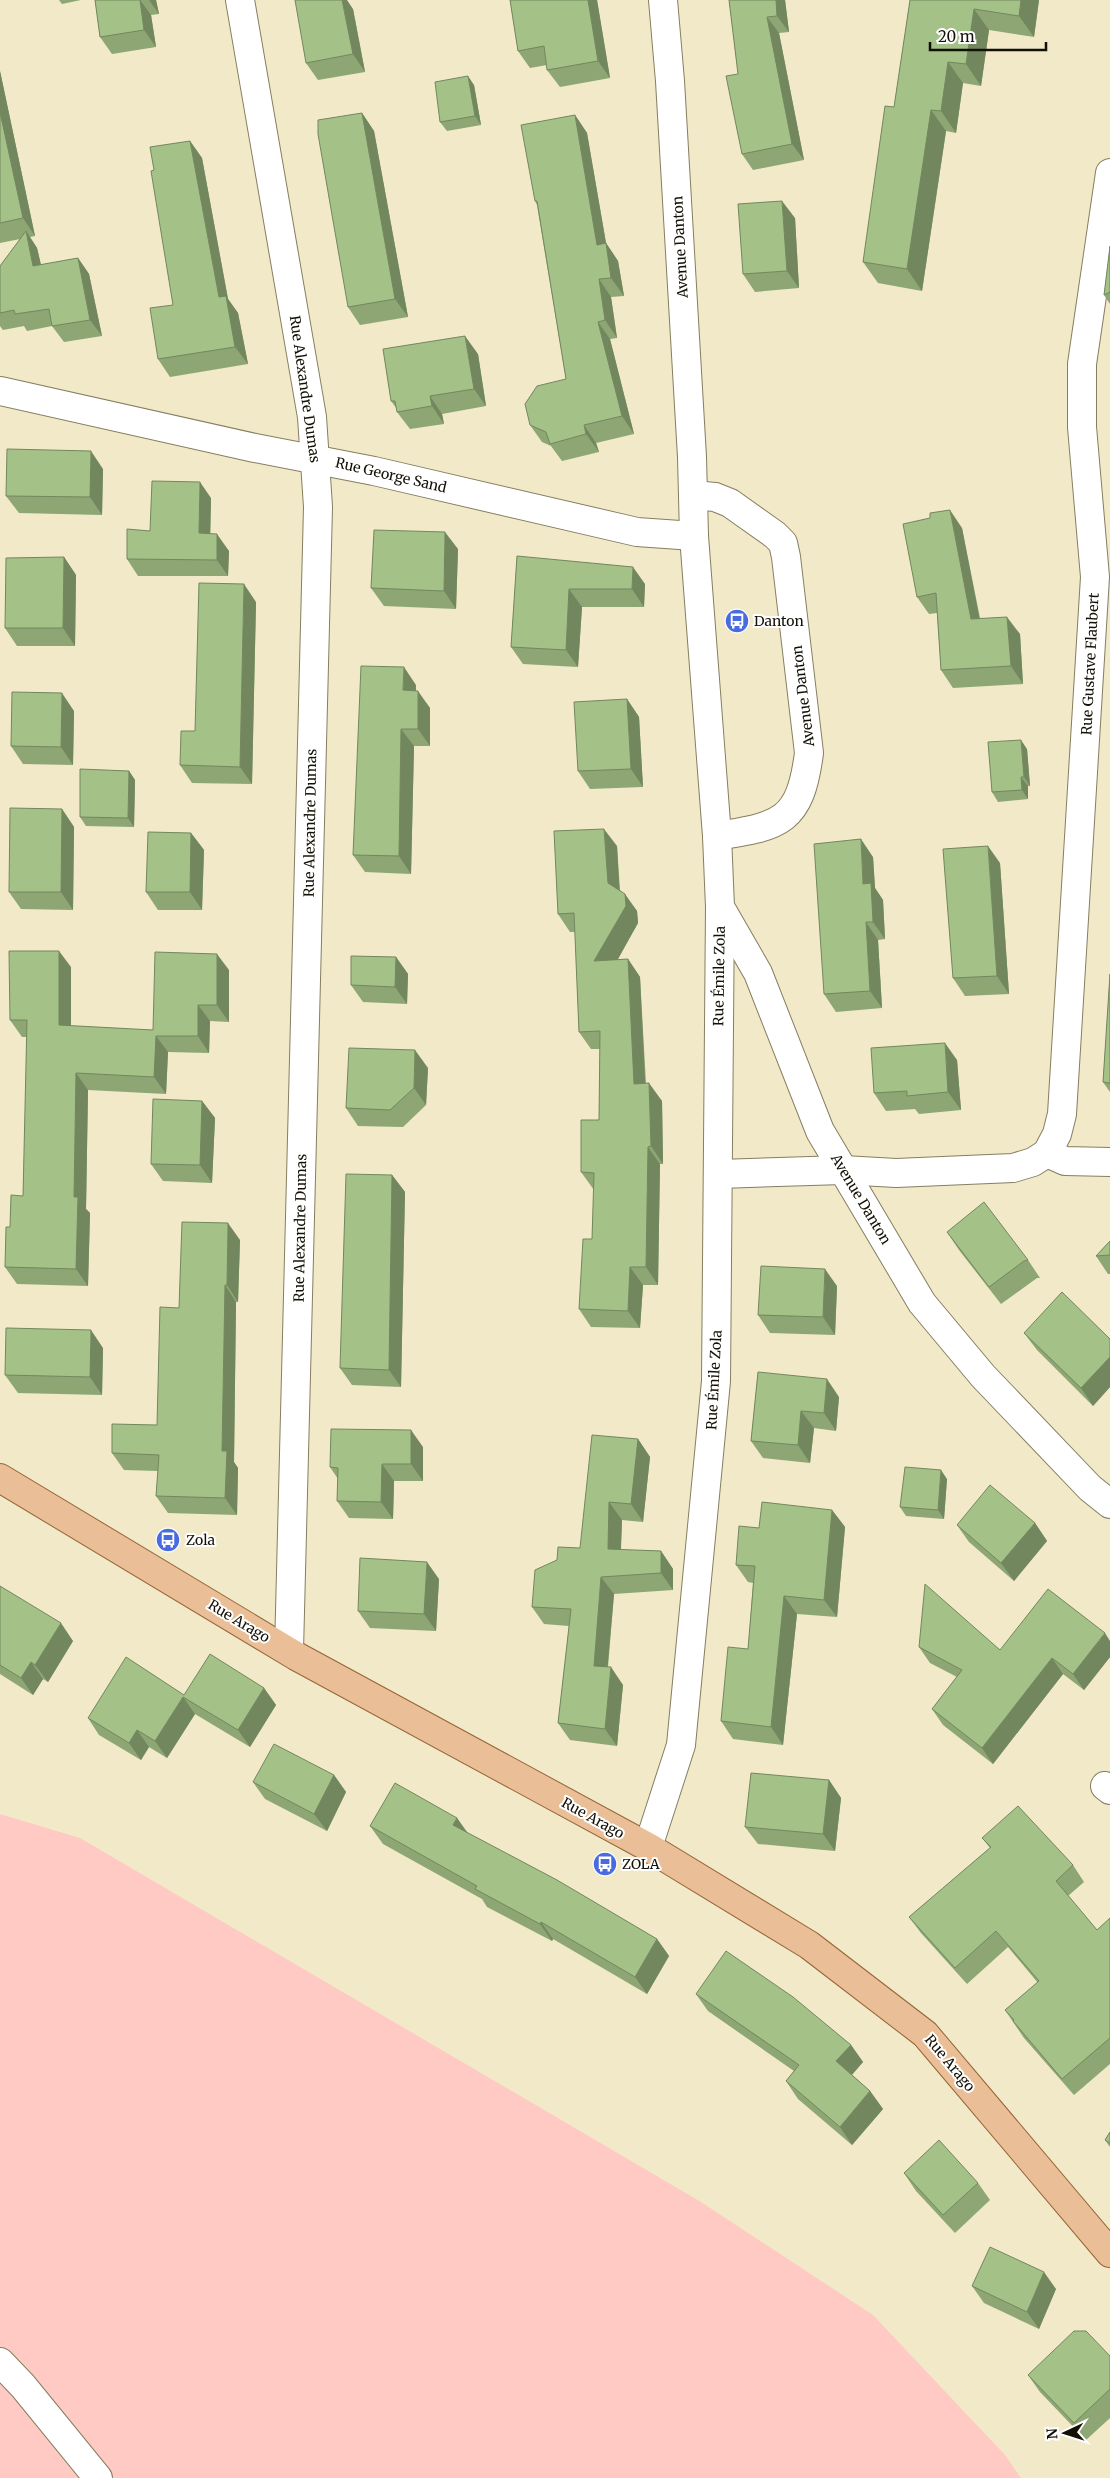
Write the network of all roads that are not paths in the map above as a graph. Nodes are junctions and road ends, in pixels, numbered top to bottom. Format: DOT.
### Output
graph roads {
  1 [pos="240,0"];
  2 [pos="663,0"];
  3 [pos="1110,173"];
  4 [pos="0,391"];
  5 [pos="316,458"];
  6 [pos="693,495"];
  7 [pos="694,536"];
  8 [pos="717,836"];
  9 [pos="720,907"];
  10 [pos="1047,1153"];
  11 [pos="1110,1162"];
  12 [pos="843,1170"];
  13 [pos="719,1174"];
  14 [pos="0,1478"];
  15 [pos="1110,1504"];
  16 [pos="289,1652"];
  17 [pos="648,1847"];
  18 [pos="1110,2253"];
  19 [pos="0,2362"];
  20 [pos="98,2478"];
  1 -- 5 [label="street, Rue Alexandre Dumas"];
  2 -- 6 [label="street, Avenue Danton"];
  3 -- 10 [label="street, Rue Gustave Flaubert"];
  4 -- 5 [label="street, Rue George Sand"];
  5 -- 7 [label="street, Rue George Sand"];
  5 -- 16 [label="street, Rue Alexandre Dumas"];
  6 -- 7 [label="street, Avenue Danton"];
  6 -- 8 [label="street, Avenue Danton"];
  7 -- 8 [label="street, Avenue Danton"];
  8 -- 9 [label="street, Avenue Danton"];
  9 -- 12 [label="street, Avenue Danton"];
  9 -- 13 [label="street, Rue Émile Zola"];
  10 -- 11 [label="street"];
  10 -- 12 [label="street"];
  12 -- 13 [label="street"];
  12 -- 15 [label="street, Avenue Danton"];
  13 -- 17 [label="street, Rue Émile Zola"];
  14 -- 16 [label="main road, Rue Arago"];
  16 -- 17 [label="main road, Rue Arago"];
  17 -- 18 [label="main road, Rue Arago"];
  19 -- 20 [label="street"];
}
